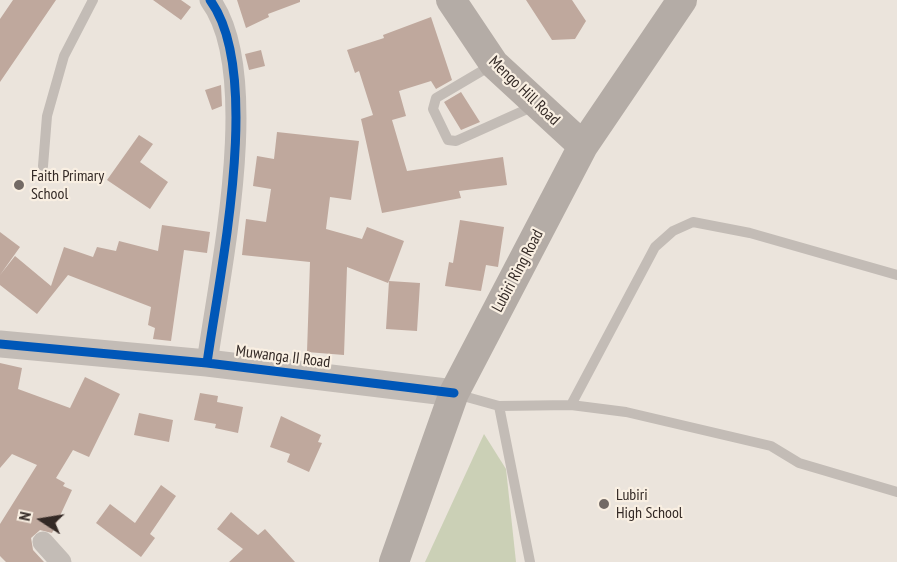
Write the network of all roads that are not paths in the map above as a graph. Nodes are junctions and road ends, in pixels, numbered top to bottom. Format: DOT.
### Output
graph roads {
  1 [pos="93,0"];
  2 [pos="210,0"];
  3 [pos="451,0"];
  4 [pos="682,0"];
  5 [pos="494,64"];
  6 [pos="537,105"];
  7 [pos="583,146"];
  8 [pos="44,166"];
  9 [pos="897,275"];
  10 [pos="0,344"];
  11 [pos="207,363"];
  12 [pos="454,393"];
  13 [pos="571,405"];
  14 [pos="499,406"];
  15 [pos="897,492"];
  16 [pos="43,542"];
  17 [pos="61,562"];
  18 [pos="394,562"];
  19 [pos="530,562"];
  1 -- 8 [label="lane"];
  2 -- 11 [label="street"];
  3 -- 5 [label="main road, Mengo Hill Road"];
  4 -- 7 [label="main road, Lubiri Ring Road"];
  5 -- 6 [label="main road, Mengo Hill Road"];
  5 -- 6 [label="lane"];
  6 -- 7 [label="main road, Mengo Hill Road"];
  7 -- 12 [label="main road, Lubiri Ring Road"];
  9 -- 13 [label="lane"];
  10 -- 11 [label="street, Muwanga II Road"];
  11 -- 12 [label="street, Muwanga II Road"];
  12 -- 14 [label="lane"];
  12 -- 18 [label="main road, Lubiri Ring Road"];
  13 -- 14 [label="lane"];
  13 -- 15 [label="lane"];
  14 -- 19 [label="lane"];
  16 -- 17 [label="street"];
}
